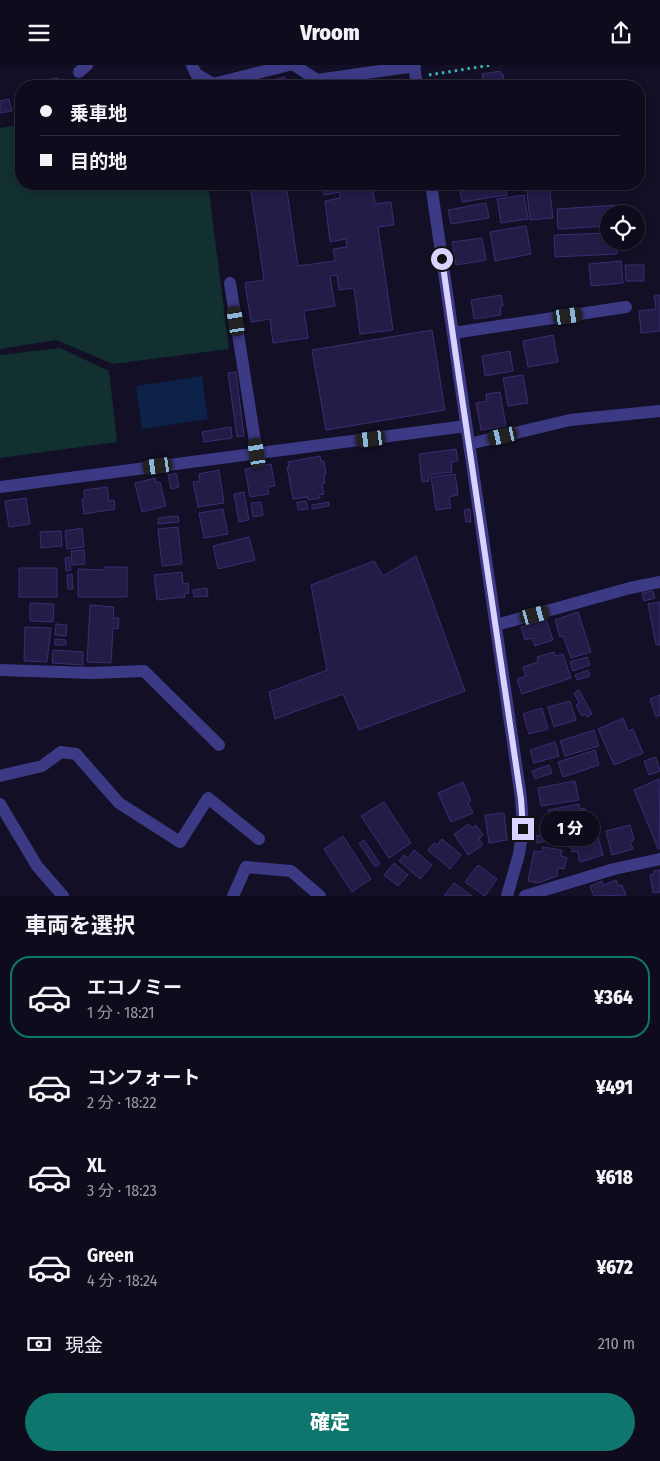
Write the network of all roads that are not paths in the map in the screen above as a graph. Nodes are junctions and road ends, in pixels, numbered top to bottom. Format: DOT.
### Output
graph roads {
  1 [pos="192,65"];
  2 [pos="289,65"];
  3 [pos="294,65"];
  4 [pos="416,74"];
  5 [pos="206,80"];
  6 [pos="229,80"];
  7 [pos="432,190"];
  8 [pos="230,283"];
  9 [pos="626,307"];
  10 [pos="453,333"];
  11 [pos="660,411"];
  12 [pos="466,426"];
  13 [pos="469,444"];
  14 [pos="257,453"];
  15 [pos="0,487"];
  16 [pos="660,582"];
  17 [pos="496,625"];
  18 [pos="0,670"];
  19 [pos="218,745"];
  20 [pos="0,776"];
  21 [pos="0,804"];
  22 [pos="259,839"];
  23 [pos="660,859"];
  24 [pos="62,896"];
  25 [pos="233,896"];
  26 [pos="320,896"];
  27 [pos="507,896"];
  28 [pos="525,896"];
  1 -- 5 [label="street"];
  2 -- 6 [label="street"];
  3 -- 4 [label="street"];
  7 -- 10 [label="street"];
  8 -- 14 [label="street"];
  9 -- 10 [label="street"];
  10 -- 12 [label="street"];
  11 -- 13 [label="street"];
  12 -- 13 [label="street"];
  12 -- 14 [label="street"];
  13 -- 17 [label="street"];
  14 -- 15 [label="street"];
  16 -- 17 [label="street"];
  17 -- 27 [label="street"];
  18 -- 19 [label="street"];
  20 -- 22 [label="street"];
  21 -- 24 [label="street"];
  23 -- 28 [label="street"];
  25 -- 26 [label="street"];
}
